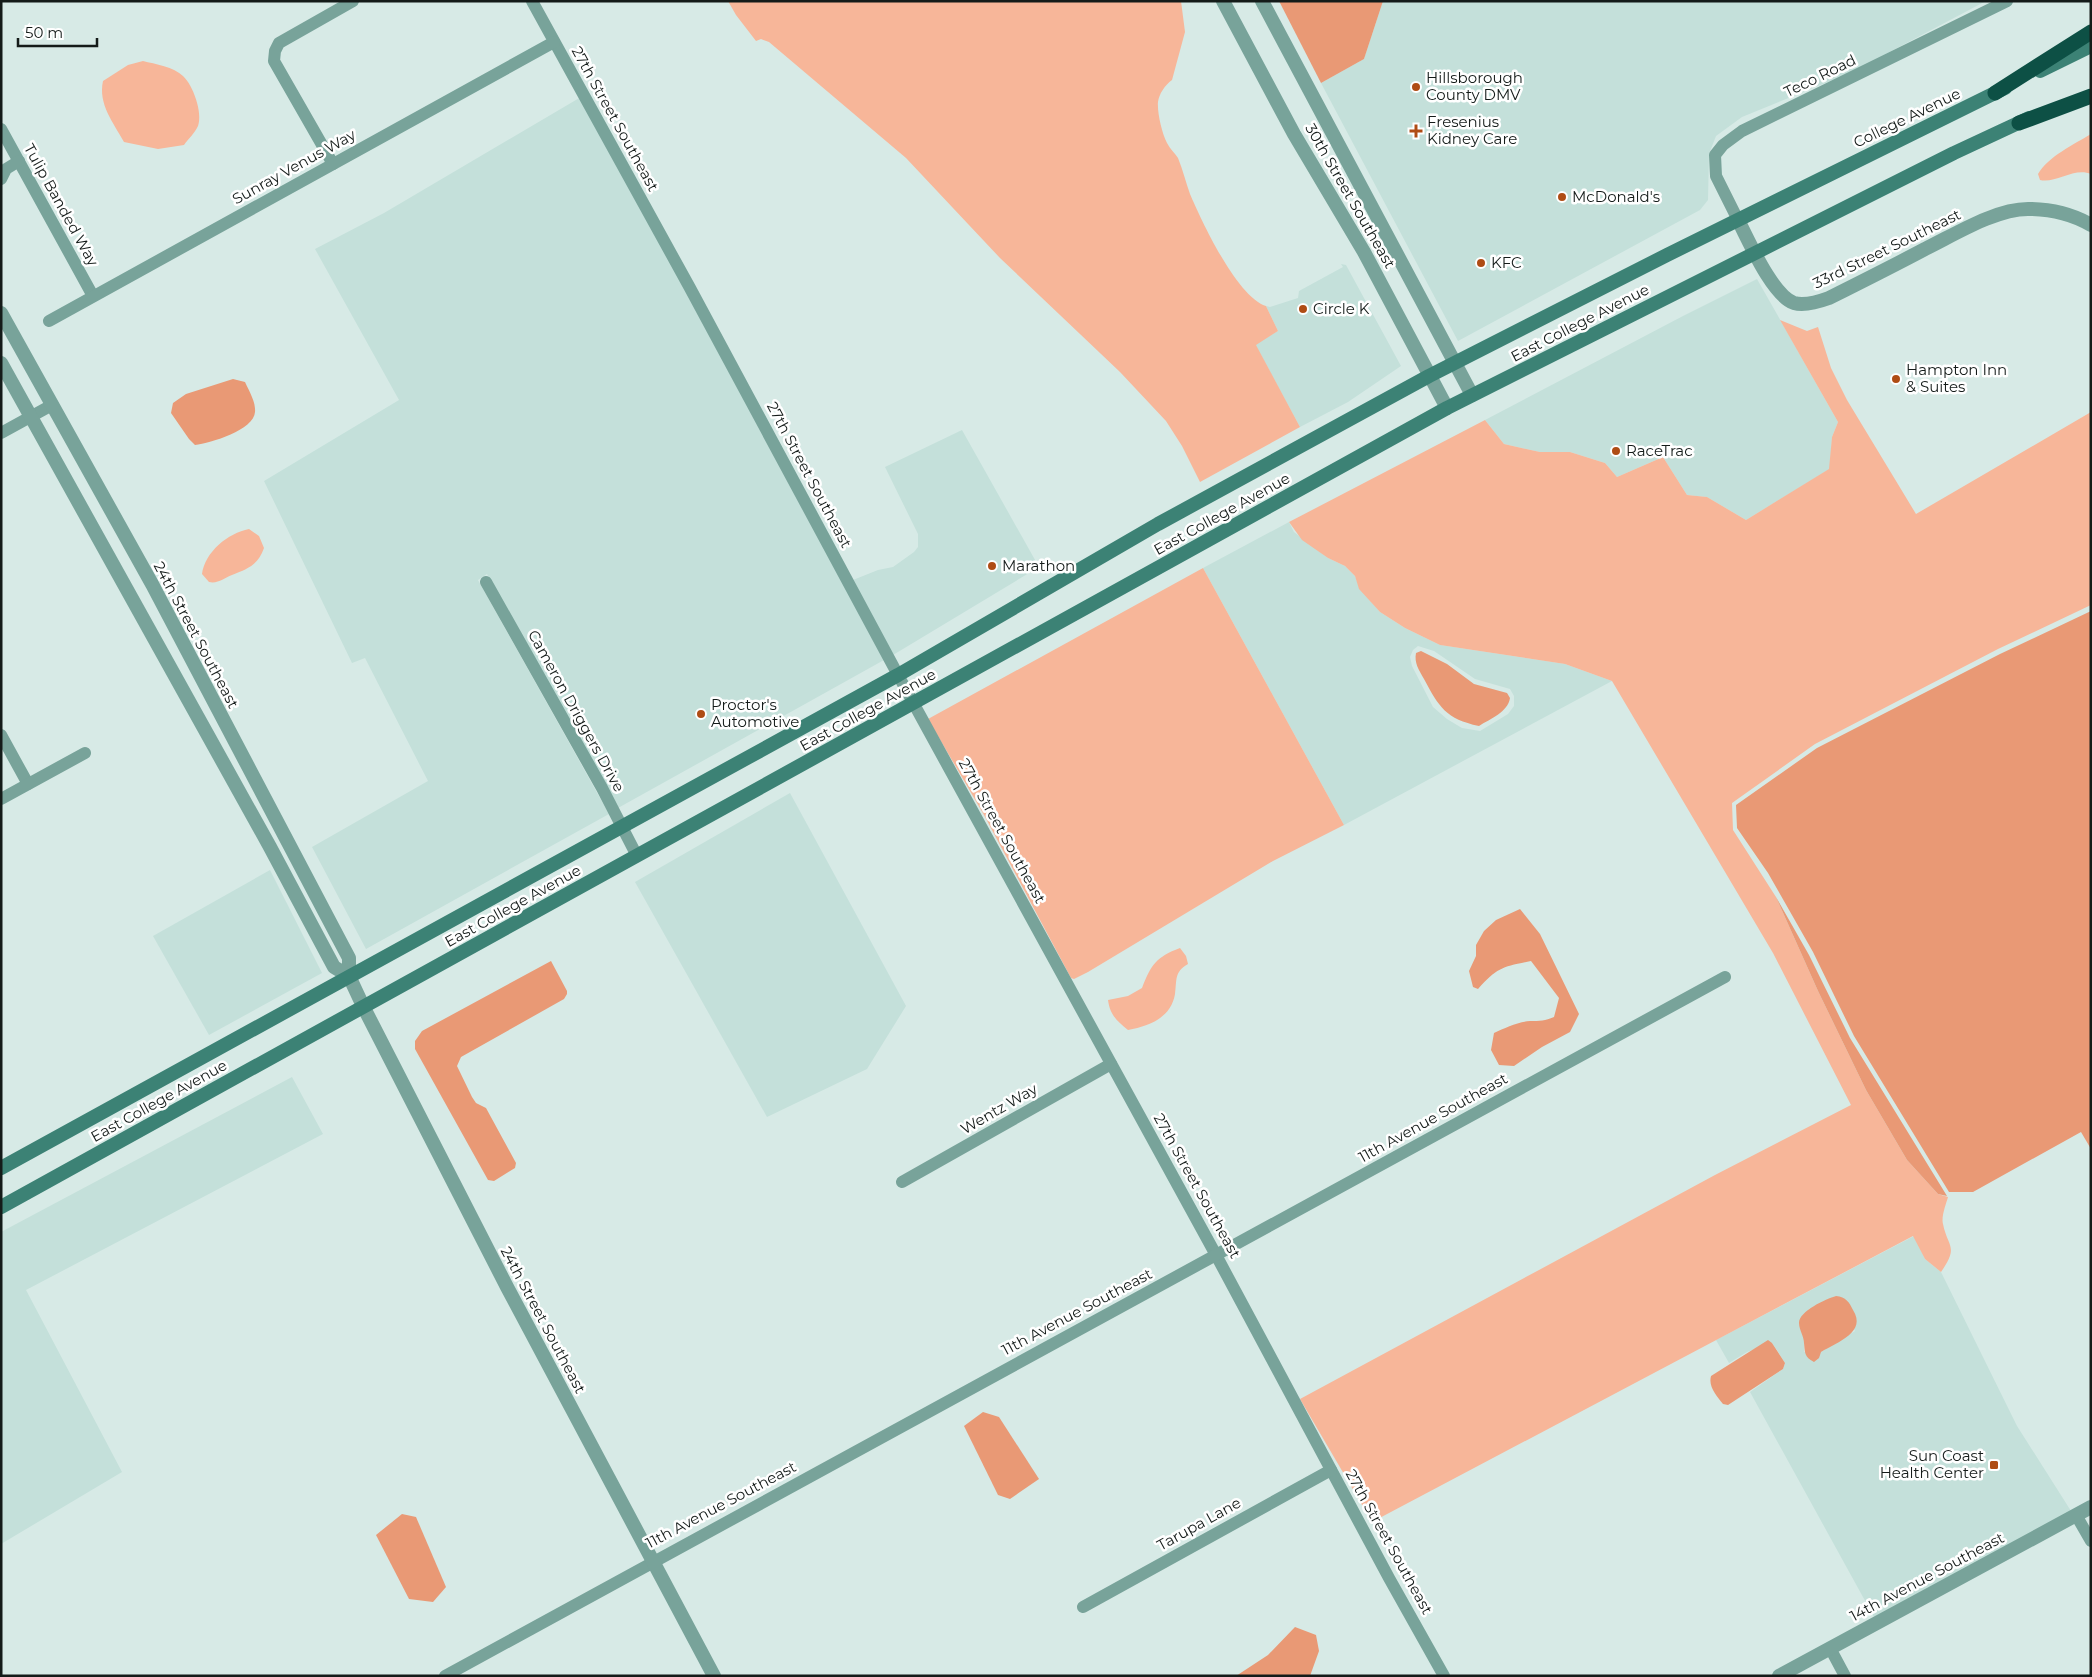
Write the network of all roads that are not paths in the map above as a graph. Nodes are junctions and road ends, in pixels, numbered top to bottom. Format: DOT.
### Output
graph roads {
  1 [pos="353,1"];
  2 [pos="532,1"];
  3 [pos="1223,1"];
  4 [pos="1262,1"];
  5 [pos="1999,3"];
  6 [pos="2091,32"];
  7 [pos="554,42"];
  8 [pos="2091,46"];
  9 [pos="2091,88"];
  10 [pos="1995,93"];
  11 [pos="2091,96"];
  12 [pos="2019,123"];
  13 [pos="1,128"];
  14 [pos="19,162"];
  15 [pos="333,164"];
  16 [pos="3,171"];
  17 [pos="1738,220"];
  18 [pos="2091,224"];
  19 [pos="1756,253"];
  20 [pos="93,296"];
  21 [pos="1,313"];
  22 [pos="49,321"];
  23 [pos="1,363"];
  24 [pos="1455,363"];
  25 [pos="1429,376"];
  26 [pos="1472,395"];
  27 [pos="52,405"];
  28 [pos="1447,408"];
  29 [pos="30,417"];
  30 [pos="1,433"];
  31 [pos="486,582"];
  32 [pos="898,675"];
  33 [pos="913,704"];
  34 [pos="1,735"];
  35 [pos="85,753"];
  36 [pos="28,784"];
  37 [pos="1,799"];
  38 [pos="622,827"];
  39 [pos="637,856"];
  40 [pos="349,976"];
  41 [pos="1725,977"];
  42 [pos="363,1006"];
  43 [pos="1111,1064"];
  44 [pos="1,1168"];
  45 [pos="902,1182"];
  46 [pos="1,1207"];
  47 [pos="1216,1255"];
  48 [pos="1331,1470"];
  49 [pos="2091,1507"];
  50 [pos="2076,1515"];
  51 [pos="2091,1541"];
  52 [pos="652,1561"];
  53 [pos="1083,1607"];
  54 [pos="1830,1648"];
  55 [pos="445,1676"];
  56 [pos="714,1676"];
  57 [pos="1444,1676"];
  58 [pos="1779,1676"];
  59 [pos="1845,1676"];
  1 -- 15 [label="street"];
  2 -- 7 [label="street, 27th Street Southeast"];
  3 -- 25 [label="street, 30th Street Southeast"];
  4 -- 24 [label="street, 30th Street Southeast"];
  5 -- 17 [label="street, Teco Road"];
  6 -- 10 [label="highway"];
  7 -- 15 [label="street, Sunray Venus Way"];
  7 -- 32 [label="street, 27th Street Southeast"];
  8 -- 10 [label="main road, College Avenue"];
  9 -- 12 [label="main road"];
  10 -- 17 [label="main road, College Avenue"];
  11 -- 12 [label="highway"];
  12 -- 19 [label="main road"];
  13 -- 14 [label="street, Tulip Banded Way"];
  14 -- 16 [label="street"];
  14 -- 20 [label="street, Tulip Banded Way"];
  15 -- 20 [label="street, Sunray Venus Way"];
  17 -- 19 [label="street, 33rd Street Southeast"];
  17 -- 24 [label="main road, East College Avenue"];
  18 -- 19 [label="street, 33rd Street Southeast"];
  19 -- 26 [label="main road, East College Avenue"];
  20 -- 22 [label="street, Sunray Venus Way"];
  21 -- 27 [label="street, 24th Street Southeast"];
  23 -- 29 [label="street, 24th Street Southeast"];
  24 -- 25 [label="main road, East College Avenue"];
  24 -- 26 [label="street, 30th Street Southeast"];
  25 -- 28 [label="street, 30th Street Southeast"];
  25 -- 32 [label="main road, East College Avenue"];
  26 -- 28 [label="main road, East College Avenue"];
  27 -- 29 [label="street"];
  27 -- 40 [label="street, 24th Street Southeast"];
  28 -- 33 [label="main road, East College Avenue"];
  29 -- 30 [label="street"];
  29 -- 40 [label="street, 24th Street Southeast"];
  31 -- 38 [label="street, Cameron Driggers Drive"];
  32 -- 33 [label="street, 27th Street Southeast"];
  32 -- 38 [label="main road, East College Avenue"];
  33 -- 39 [label="main road, East College Avenue"];
  33 -- 43 [label="street, 27th Street Southeast"];
  34 -- 36 [label="street"];
  35 -- 36 [label="street"];
  36 -- 37 [label="street"];
  38 -- 39 [label="street, Cameron Driggers Drive"];
  38 -- 40 [label="main road, East College Avenue"];
  39 -- 42 [label="main road, East College Avenue"];
  40 -- 42 [label="street, 24th Street Southeast"];
  40 -- 44 [label="main road, East College Avenue"];
  41 -- 47 [label="street, 11th Avenue Southeast"];
  42 -- 46 [label="main road, East College Avenue"];
  42 -- 52 [label="street, 24th Street Southeast"];
  43 -- 45 [label="street, Wentz Way"];
  43 -- 47 [label="street, 27th Street Southeast"];
  47 -- 48 [label="street, 27th Street Southeast"];
  47 -- 52 [label="street, 11th Avenue Southeast"];
  48 -- 53 [label="street, Tarupa Lane"];
  48 -- 57 [label="street, 27th Street Southeast"];
  49 -- 50 [label="street, 14th Avenue Southeast"];
  50 -- 51 [label="street"];
  50 -- 54 [label="street, 14th Avenue Southeast"];
  52 -- 55 [label="street, 11th Avenue Southeast"];
  52 -- 56 [label="street, 24th Street Southeast"];
  54 -- 58 [label="street, 14th Avenue Southeast"];
  54 -- 59 [label="street"];
}
